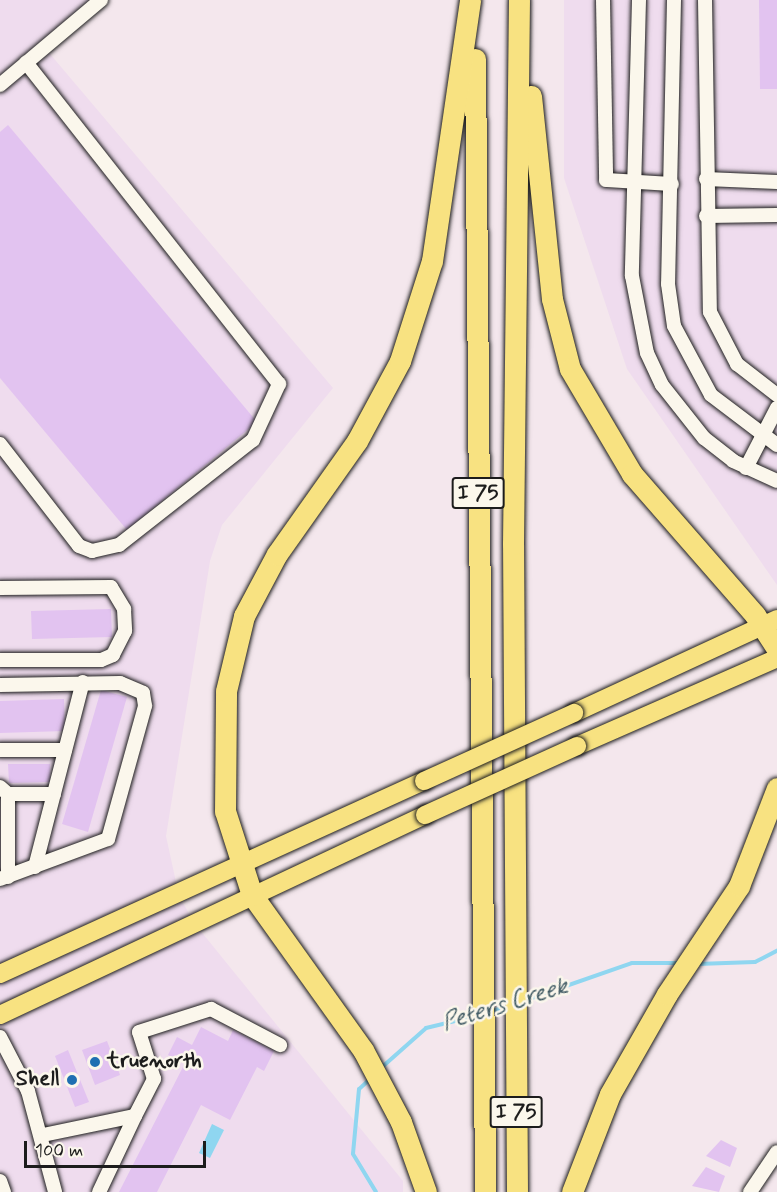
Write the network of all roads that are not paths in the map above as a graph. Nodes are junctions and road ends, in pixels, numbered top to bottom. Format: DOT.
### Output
graph roads {
  1 [pos="100,0"];
  2 [pos="472,0"];
  3 [pos="520,0"];
  4 [pos="603,0"];
  5 [pos="639,0"];
  6 [pos="674,0"];
  7 [pos="705,0"];
  8 [pos="26,63"];
  9 [pos="0,85"];
  10 [pos="706,179"];
  11 [pos="777,182"];
  12 [pos="634,184"];
  13 [pos="672,184"];
  14 [pos="706,211"];
  15 [pos="777,215"];
  16 [pos="777,395"];
  17 [pos="777,408"];
  18 [pos="763,436"];
  19 [pos="0,444"];
  20 [pos="777,445"];
  21 [pos="746,468"];
  22 [pos="777,481"];
  23 [pos="0,588"];
  24 [pos="769,623"];
  25 [pos="777,649"];
  26 [pos="777,658"];
  27 [pos="0,660"];
  28 [pos="83,682"];
  29 [pos="0,685"];
  30 [pos="0,750"];
  31 [pos="65,750"];
  32 [pos="777,788"];
  33 [pos="4,791"];
  34 [pos="54,794"];
  35 [pos="35,867"];
  36 [pos="243,868"];
  37 [pos="4,878"];
  38 [pos="252,895"];
  39 [pos="0,975"];
  40 [pos="0,1015"];
  41 [pos="0,1037"];
  42 [pos="280,1046"];
  43 [pos="135,1116"];
  44 [pos="43,1135"];
  45 [pos="777,1152"];
  46 [pos="0,1181"];
  47 [pos="4,1192"];
  48 [pos="55,1192"];
  49 [pos="99,1192"];
  50 [pos="426,1192"];
  51 [pos="485,1192"];
  52 [pos="516,1192"];
  53 [pos="572,1192"];
  54 [pos="750,1192"];
  1 -- 8 [label="street"];
  2 -- 36 [label="highway"];
  2 -- 51 [label="highway, I 75"];
  3 -- 24 [label="highway"];
  3 -- 52 [label="highway, I 75"];
  4 -- 12 [label="street"];
  5 -- 12 [label="street"];
  6 -- 13 [label="street"];
  7 -- 10 [label="street"];
  8 -- 9 [label="street"];
  8 -- 19 [label="street"];
  10 -- 11 [label="street"];
  10 -- 14 [label="street"];
  12 -- 13 [label="street"];
  12 -- 21 [label="street"];
  13 -- 18 [label="street"];
  14 -- 15 [label="street"];
  14 -- 16 [label="street"];
  17 -- 18 [label="street"];
  18 -- 20 [label="street"];
  18 -- 21 [label="street"];
  21 -- 22 [label="street"];
  23 -- 27 [label="street"];
  24 -- 25 [label="highway"];
  24 -- 36 [label="main road, bridge"];
  26 -- 38 [label="main road, bridge"];
  28 -- 29 [label="street"];
  28 -- 31 [label="street"];
  28 -- 35 [label="street"];
  30 -- 31 [label="street"];
  31 -- 34 [label="street"];
  32 -- 53 [label="highway"];
  33 -- 34 [label="street"];
  33 -- 37 [label="street"];
  34 -- 35 [label="street"];
  35 -- 37 [label="street"];
  36 -- 38 [label="highway"];
  36 -- 39 [label="main road"];
  38 -- 40 [label="main road"];
  38 -- 50 [label="highway"];
  41 -- 44 [label="street"];
  42 -- 43 [label="street"];
  43 -- 44 [label="street"];
  43 -- 49 [label="street"];
  44 -- 48 [label="street"];
  45 -- 54 [label="street"];
  46 -- 47 [label="street"];
}
